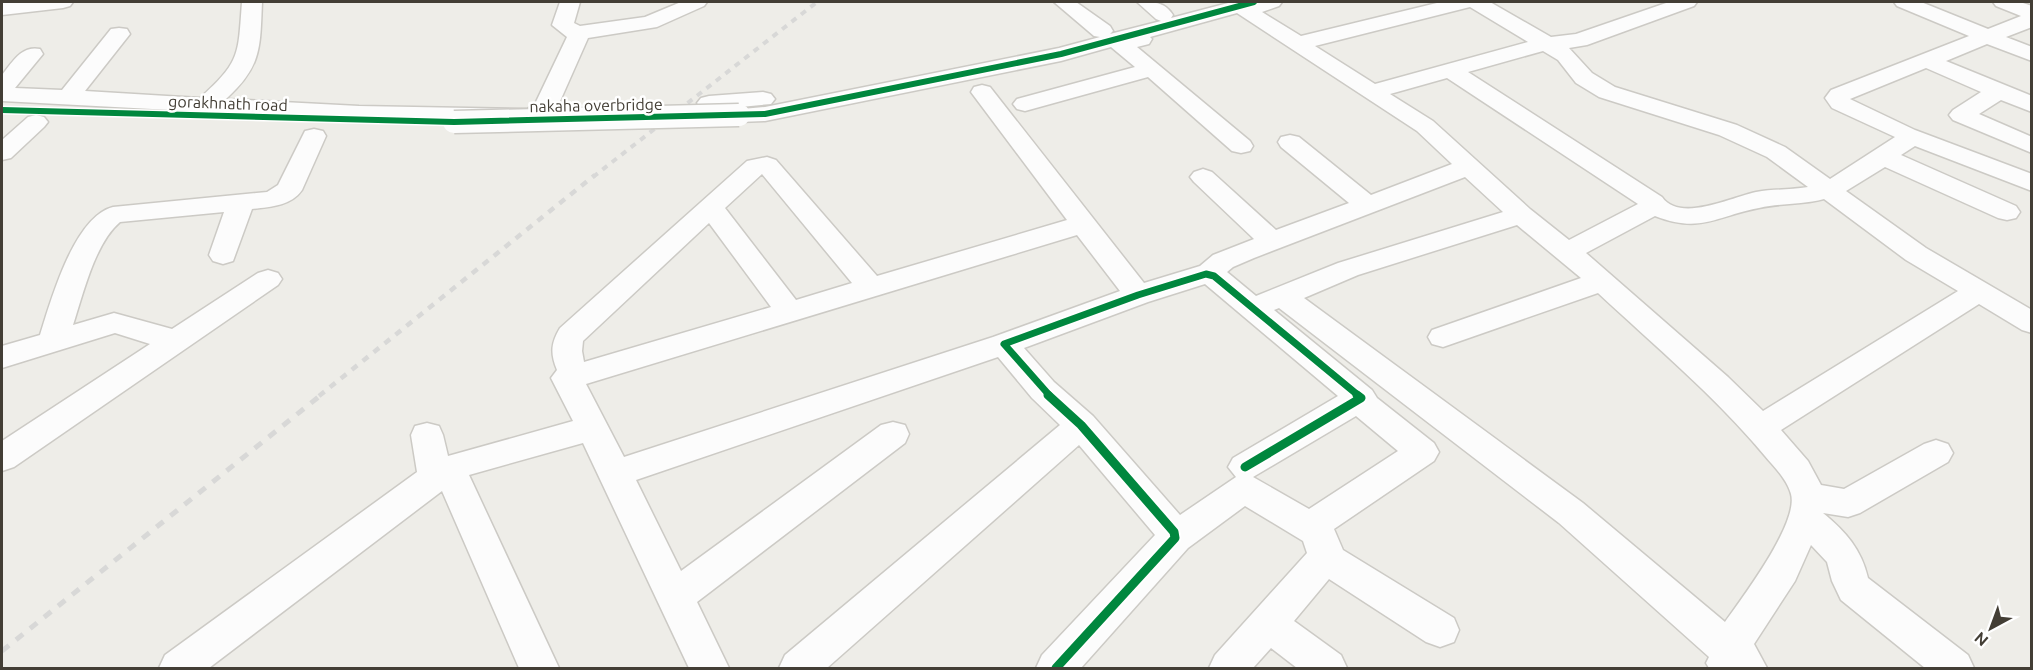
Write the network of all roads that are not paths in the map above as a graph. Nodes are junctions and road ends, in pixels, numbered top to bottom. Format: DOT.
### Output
graph roads {
  1 [pos="62,2"];
  2 [pos="252,2"];
  3 [pos="570,2"];
  4 [pos="697,2"];
  5 [pos="1064,2"];
  6 [pos="1213,2"];
  7 [pos="1272,2"];
  8 [pos="1464,2"];
  9 [pos="1476,2"];
  10 [pos="1687,2"];
  11 [pos="1904,2"];
  12 [pos="2003,2"];
  13 [pos="1250,6"];
  14 [pos="1155,8"];
  15 [pos="2,9"];
  16 [pos="2029,20"];
  17 [pos="1102,31"];
  18 [pos="577,33"];
  19 [pos="119,34"];
  20 [pos="1988,36"];
  21 [pos="1300,43"];
  22 [pos="1548,44"];
  23 [pos="32,54"];
  24 [pos="2031,55"];
  25 [pos="1925,60"];
  26 [pos="1152,69"];
  27 [pos="1450,70"];
  28 [pos="2,89"];
  29 [pos="1374,91"];
  30 [pos="1999,91"];
  31 [pos="982,92"];
  32 [pos="2,94"];
  33 [pos="69,97"];
  34 [pos="710,103"];
  35 [pos="207,104"];
  36 [pos="1025,104"];
  37 [pos="2031,105"];
  38 [pos="2,110"];
  39 [pos="36,122"];
  40 [pos="454,122"];
  41 [pos="314,136"];
  42 [pos="1909,136"];
  43 [pos="1290,142"];
  44 [pos="1241,146"];
  45 [pos="2031,146"];
  46 [pos="2,153"];
  47 [pos="1882,156"];
  48 [pos="1468,167"];
  49 [pos="1203,177"];
  50 [pos="2030,181"];
  51 [pos="1829,189"];
  52 [pos="241,202"];
  53 [pos="1368,205"];
  54 [pos="1652,206"];
  55 [pos="711,207"];
  56 [pos="2007,212"];
  57 [pos="1521,215"];
  58 [pos="1084,224"];
  59 [pos="1272,241"];
  60 [pos="1567,252"];
  61 [pos="223,255"];
  62 [pos="1209,274"];
  63 [pos="268,279"];
  64 [pos="1602,281"];
  65 [pos="872,288"];
  66 [pos="1978,292"];
  67 [pos="1138,295"];
  68 [pos="1268,302"];
  69 [pos="790,312"];
  70 [pos="2031,323"];
  71 [pos="1443,338"];
  72 [pos="53,341"];
  73 [pos="175,341"];
  74 [pos="1004,344"];
  75 [pos="2,357"];
  76 [pos="575,376"];
  77 [pos="1359,401"];
  78 [pos="1081,425"];
  79 [pos="593,428"];
  80 [pos="1760,428"];
  81 [pos="892,434"];
  82 [pos="427,435"];
  83 [pos="1936,453"];
  84 [pos="2,458"];
  85 [pos="1245,467"];
  86 [pos="442,473"];
  87 [pos="616,473"];
  88 [pos="1807,506"];
  89 [pos="1175,538"];
  90 [pos="1321,545"];
  91 [pos="675,597"];
  92 [pos="1268,624"];
  93 [pos="1440,630"];
  94 [pos="1734,664"];
  95 [pos="179,668"];
  96 [pos="539,669"];
  97 [pos="709,669"];
  98 [pos="799,669"];
  99 [pos="1056,669"];
  100 [pos="1229,669"];
  101 [pos="1327,669"];
  102 [pos="1954,669"];
  1 -- 15 [label="street"];
  2 -- 35 [label="street"];
  3 -- 18 [label="street"];
  4 -- 18 [label="street"];
  5 -- 17 [label="street"];
  6 -- 14 [label="street"];
  7 -- 13 [label="street"];
  8 -- 21 [label="street"];
  9 -- 22 [label="street"];
  10 -- 22 [label="street"];
  11 -- 20 [label="street"];
  12 -- 16 [label="street"];
  13 -- 21 [label="street"];
  13 -- 26 [label="street"];
  13 -- 40 [label="street, nakaha overbridge, bridge"];
  14 -- 17 [label="street"];
  16 -- 20 [label="street"];
  17 -- 34 [label="street"];
  18 -- 35 [label="street"];
  19 -- 33 [label="street"];
  20 -- 24 [label="street"];
  20 -- 25 [label="street"];
  21 -- 29 [label="street"];
  22 -- 27 [label="street"];
  22 -- 51 [label="street"];
  23 -- 28 [label="street"];
  25 -- 30 [label="street"];
  25 -- 42 [label="street"];
  26 -- 36 [label="street"];
  26 -- 44 [label="street"];
  27 -- 29 [label="street"];
  27 -- 54 [label="street"];
  29 -- 48 [label="street"];
  30 -- 37 [label="street"];
  30 -- 45 [label="street"];
  31 -- 58 [label="street"];
  32 -- 33 [label="street"];
  33 -- 35 [label="street"];
  38 -- 40 [label="street, gorakhnath road"];
  39 -- 46 [label="street"];
  41 -- 52 [label="street"];
  42 -- 47 [label="street"];
  42 -- 50 [label="street"];
  43 -- 53 [label="street"];
  47 -- 51 [label="street"];
  47 -- 56 [label="street"];
  48 -- 53 [label="street"];
  48 -- 57 [label="street"];
  49 -- 59 [label="street"];
  51 -- 54 [label="street"];
  51 -- 66 [label="street"];
  52 -- 61 [label="street"];
  52 -- 72 [label="street"];
  53 -- 59 [label="street"];
  54 -- 60 [label="street"];
  55 -- 65 [label="street"];
  55 -- 69 [label="street"];
  55 -- 76 [label="street"];
  57 -- 60 [label="street"];
  57 -- 68 [label="street"];
  58 -- 65 [label="street"];
  58 -- 67 [label="street"];
  59 -- 62 [label="street"];
  60 -- 64 [label="street"];
  62 -- 67 [label="street"];
  62 -- 68 [label="street"];
  63 -- 73 [label="street"];
  64 -- 71 [label="street"];
  64 -- 80 [label="street"];
  65 -- 69 [label="street"];
  66 -- 70 [label="street"];
  66 -- 80 [label="street"];
  67 -- 74 [label="street"];
  68 -- 77 [label="street"];
  68 -- 94 [label="street"];
  69 -- 76 [label="street"];
  72 -- 73 [label="street"];
  72 -- 75 [label="street"];
  73 -- 84 [label="street"];
  74 -- 78 [label="street"];
  74 -- 87 [label="street"];
  76 -- 79 [label="street"];
  77 -- 85 [label="street"];
  77 -- 90 [label="street"];
  78 -- 89 [label="street"];
  78 -- 98 [label="street"];
  79 -- 86 [label="street"];
  79 -- 87 [label="street"];
  80 -- 88 [label="street"];
  81 -- 91 [label="street"];
  82 -- 86 [label="street"];
  83 -- 88 [label="street"];
  86 -- 95 [label="street"];
  86 -- 96 [label="street"];
  87 -- 91 [label="street"];
  88 -- 94 [label="street"];
  88 -- 102 [label="street"];
  89 -- 90 [label="street"];
  89 -- 99 [label="street"];
  90 -- 92 [label="street"];
  90 -- 93 [label="street"];
  91 -- 97 [label="street"];
  92 -- 100 [label="street"];
  92 -- 101 [label="street"];
}
